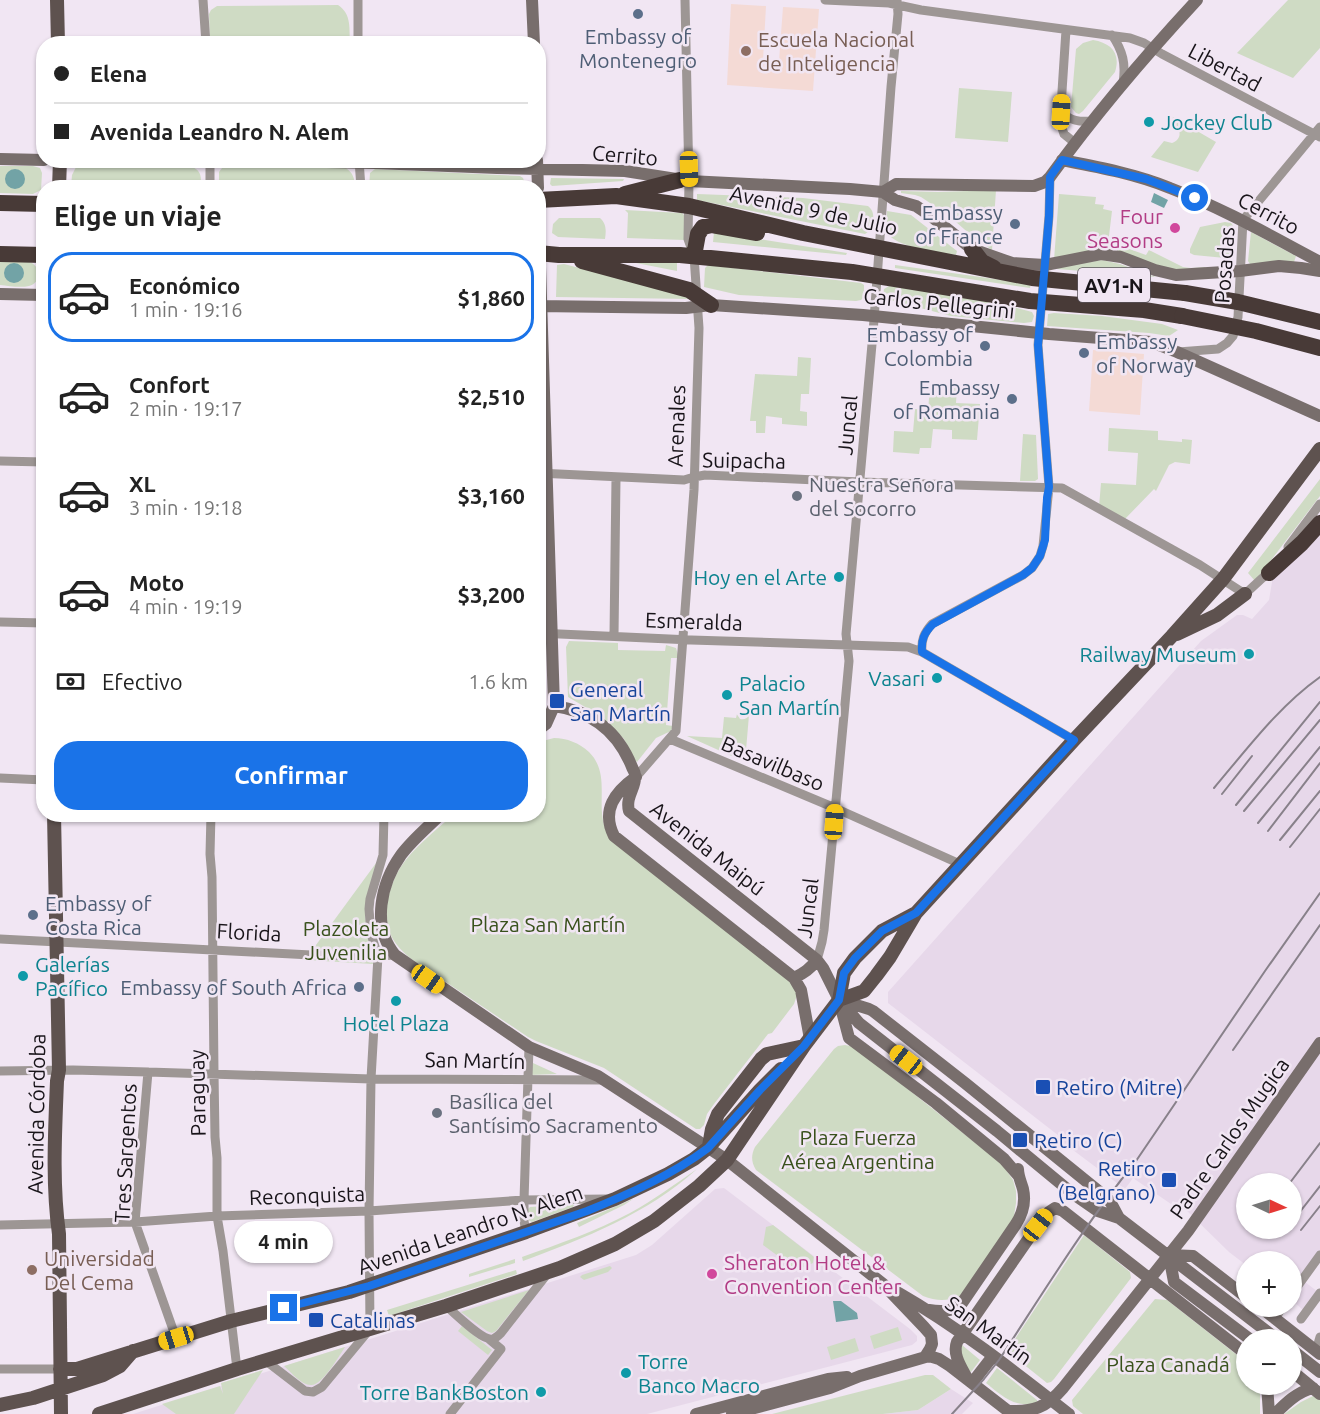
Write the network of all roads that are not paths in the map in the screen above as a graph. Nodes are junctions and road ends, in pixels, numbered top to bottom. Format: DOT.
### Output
graph roads {
  1 [pos="57,0"];
  2 [pos="203,0"];
  3 [pos="358,0"];
  4 [pos="532,0"];
  5 [pos="685,0"];
  6 [pos="825,0"];
  7 [pos="917,0"];
  8 [pos="1197,0"];
  9 [pos="898,6"];
  10 [pos="909,7"];
  11 [pos="1066,30"];
  12 [pos="1112,35"];
  13 [pos="58,36"];
  14 [pos="205,36"];
  15 [pos="358,36"];
  16 [pos="534,36"];
  17 [pos="1152,48"];
  18 [pos="1123,84"];
  19 [pos="1061,112"];
  20 [pos="1092,122"];
  21 [pos="1318,133"];
  22 [pos="1075,143"];
  23 [pos="0,159"];
  24 [pos="36,160"];
  25 [pos="1062,160"];
  26 [pos="546,166"];
  27 [pos="1050,177"];
  28 [pos="684,181"];
  29 [pos="883,192"];
  30 [pos="616,196"];
  31 [pos="546,201"];
  32 [pos="0,203"];
  33 [pos="36,204"];
  34 [pos="689,206"];
  35 [pos="1243,220"];
  36 [pos="803,233"];
  37 [pos="879,248"];
  38 [pos="972,249"];
  39 [pos="0,254"];
  40 [pos="546,254"];
  41 [pos="36,255"];
  42 [pos="559,255"];
  43 [pos="694,256"];
  44 [pos="1320,262"];
  45 [pos="997,270"];
  46 [pos="1320,271"];
  47 [pos="1044,272"];
  48 [pos="1240,272"];
  49 [pos="877,276"];
  50 [pos="0,294"];
  51 [pos="36,295"];
  52 [pos="701,302"];
  53 [pos="1041,302"];
  54 [pos="546,306"];
  55 [pos="874,316"];
  56 [pos="1320,322"];
  57 [pos="1039,333"];
  58 [pos="1320,348"];
  59 [pos="1178,352"];
  60 [pos="1320,416"];
  61 [pos="1320,449"];
  62 [pos="0,461"];
  63 [pos="36,462"];
  64 [pos="546,474"];
  65 [pos="694,477"];
  66 [pos="616,478"];
  67 [pos="860,482"];
  68 [pos="1049,487"];
  69 [pos="1320,504"];
  70 [pos="546,522"];
  71 [pos="1320,523"];
  72 [pos="1269,573"];
  73 [pos="1223,579"];
  74 [pos="1245,594"];
  75 [pos="0,622"];
  76 [pos="36,623"];
  77 [pos="546,633"];
  78 [pos="553,633"];
  79 [pos="614,636"];
  80 [pos="1172,636"];
  81 [pos="683,640"];
  82 [pos="847,645"];
  83 [pos="922,652"];
  84 [pos="554,706"];
  85 [pos="546,724"];
  86 [pos="670,739"];
  87 [pos="1074,740"];
  88 [pos="636,777"];
  89 [pos="0,778"];
  90 [pos="36,780"];
  91 [pos="835,808"];
  92 [pos="629,811"];
  93 [pos="54,822"];
  94 [pos="211,822"];
  95 [pos="384,822"];
  96 [pos="433,822"];
  97 [pos="611,827"];
  98 [pos="960,864"];
  99 [pos="916,913"];
  100 [pos="0,939"];
  101 [pos="57,943"];
  102 [pos="213,950"];
  103 [pos="395,955"];
  104 [pos="378,956"];
  105 [pos="817,960"];
  106 [pos="794,978"];
  107 [pos="839,1000"];
  108 [pos="807,1042"];
  109 [pos="1320,1043"];
  110 [pos="529,1047"];
  111 [pos="59,1070"];
  112 [pos="0,1071"];
  113 [pos="148,1072"];
  114 [pos="214,1073"];
  115 [pos="371,1079"];
  116 [pos="527,1080"];
  117 [pos="604,1080"];
  118 [pos="708,1148"];
  119 [pos="1020,1150"];
  120 [pos="998,1154"];
  121 [pos="727,1160"];
  122 [pos="1018,1175"];
  123 [pos="615,1199"];
  124 [pos="524,1200"];
  125 [pos="369,1211"];
  126 [pos="217,1216"];
  127 [pos="1119,1218"];
  128 [pos="135,1222"];
  129 [pos="57,1224"];
  130 [pos="0,1225"];
  131 [pos="526,1232"];
  132 [pos="1320,1254"];
  133 [pos="1169,1255"];
  134 [pos="550,1271"];
  135 [pos="1150,1278"];
  136 [pos="1302,1280"];
  137 [pos="883,1284"];
  138 [pos="369,1286"];
  139 [pos="1236,1289"];
  140 [pos="970,1292"];
  141 [pos="1320,1293"];
  142 [pos="446,1306"];
  143 [pos="929,1310"];
  144 [pos="1273,1317"];
  145 [pos="1275,1319"];
  146 [pos="1301,1319"];
  147 [pos="231,1321"];
  148 [pos="370,1329"];
  149 [pos="1236,1329"];
  150 [pos="1264,1329"];
  151 [pos="962,1334"];
  152 [pos="1320,1337"];
  153 [pos="176,1338"];
  154 [pos="489,1339"];
  155 [pos="1236,1346"];
  156 [pos="134,1351"];
  157 [pos="1318,1352"];
  158 [pos="993,1356"];
  159 [pos="925,1357"];
  160 [pos="1302,1358"];
  161 [pos="266,1361"];
  162 [pos="0,1369"];
  163 [pos="60,1369"];
  164 [pos="237,1369"];
  165 [pos="1320,1372"];
  166 [pos="860,1376"];
  167 [pos="1302,1379"];
  168 [pos="970,1382"];
  169 [pos="60,1389"];
  170 [pos="1316,1391"];
  171 [pos="1267,1395"];
  172 [pos="1051,1400"];
  173 [pos="0,1406"];
  174 [pos="1010,1412"];
  175 [pos="61,1414"];
  176 [pos="99,1414"];
  177 [pos="450,1414"];
  178 [pos="696,1414"];
  179 [pos="732,1414"];
  180 [pos="1069,1414"];
  181 [pos="1269,1414"];
  182 [pos="1275,1414"];
  1 -- 13 [label="main road"];
  2 -- 14 [label="street"];
  3 -- 15 [label="street"];
  4 -- 16 [label="main road"];
  5 -- 28 [label="street, Arenales"];
  6 -- 9 [label="street"];
  7 -- 10 [label="street"];
  8 -- 17 [label="main road"];
  9 -- 10 [label="street"];
  9 -- 29 [label="street, Juncal"];
  10 -- 11 [label="street, Libertad"];
  11 -- 12 [label="street, Libertad"];
  11 -- 19 [label="street"];
  12 -- 17 [label="street, Libertad"];
  12 -- 18 [label="street"];
  17 -- 18 [label="main road"];
  17 -- 21 [label="street, Libertad"];
  18 -- 20 [label="main road"];
  19 -- 20 [label="street"];
  19 -- 22 [label="street"];
  20 -- 22 [label="main road"];
  21 -- 35 [label="street, Posadas"];
  22 -- 25 [label="main road"];
  23 -- 24 [label="main road"];
  25 -- 27 [label="main road"];
  25 -- 35 [label="main road, Cerrito"];
  26 -- 28 [label="main road, Cerrito"];
  27 -- 29 [label="main road, Cerrito"];
  27 -- 47 [label="street"];
  28 -- 29 [label="main road, Cerrito"];
  28 -- 30 [label="highway"];
  28 -- 34 [label="street, Arenales"];
  29 -- 37 [label="street, Juncal"];
  29 -- 38 [label="main road, Avenida 9 de Julio"];
  30 -- 31 [label="highway, Avenida 9 de Julio"];
  30 -- 34 [label="highway, Avenida 9 de Julio"];
  32 -- 33 [label="highway"];
  34 -- 36 [label="highway, Avenida 9 de Julio"];
  34 -- 43 [label="street, Arenales"];
  35 -- 44 [label="main road, Cerrito"];
  35 -- 48 [label="street, Posadas"];
  36 -- 37 [label="highway, Avenida 9 de Julio"];
  36 -- 43 [label="highway"];
  37 -- 45 [label="highway, Avenida 9 de Julio"];
  37 -- 49 [label="street, Juncal"];
  38 -- 45 [label="highway"];
  38 -- 47 [label="main road, Avenida 9 de Julio"];
  39 -- 41 [label="highway"];
  40 -- 42 [label="highway"];
  42 -- 43 [label="highway"];
  42 -- 52 [label="highway"];
  43 -- 49 [label="highway"];
  43 -- 52 [label="street, Arenales"];
  45 -- 47 [label="highway, Avenida 9 de Julio"];
  46 -- 48 [label="main road, Avenida 9 de Julio"];
  47 -- 48 [label="main road, Avenida 9 de Julio"];
  47 -- 53 [label="street"];
  47 -- 56 [label="highway, AV1-N, bridge"];
  48 -- 59 [label="street, Posadas"];
  49 -- 53 [label="highway"];
  49 -- 55 [label="street, Juncal"];
  50 -- 51 [label="main road"];
  52 -- 54 [label="main road, Carlos Pellegrini"];
  52 -- 55 [label="main road, Carlos Pellegrini"];
  52 -- 65 [label="street, Arenales"];
  53 -- 57 [label="street"];
  53 -- 58 [label="highway, AV1-N, bridge"];
  55 -- 57 [label="main road, Carlos Pellegrini"];
  55 -- 67 [label="street, Juncal"];
  57 -- 59 [label="main road, Carlos Pellegrini"];
  57 -- 68 [label="street"];
  59 -- 60 [label="main road, Carlos Pellegrini"];
  61 -- 73 [label="main road"];
  62 -- 63 [label="street"];
  64 -- 66 [label="street, Suipacha"];
  65 -- 66 [label="street, Suipacha"];
  65 -- 67 [label="street, Suipacha"];
  65 -- 81 [label="street, Arenales"];
  66 -- 79 [label="street"];
  67 -- 68 [label="street, Suipacha"];
  67 -- 82 [label="street, Juncal"];
  68 -- 73 [label="street, Suipacha"];
  68 -- 83 [label="street"];
  69 -- 72 [label="street"];
  70 -- 78 [label="main road"];
  71 -- 72 [label="highway"];
  72 -- 74 [label="street"];
  73 -- 74 [label="street, Suipacha"];
  73 -- 80 [label="main road"];
  74 -- 80 [label="main road"];
  75 -- 76 [label="street"];
  77 -- 78 [label="street, Esmeralda"];
  78 -- 79 [label="street, Esmeralda"];
  78 -- 84 [label="main road"];
  79 -- 81 [label="street, Esmeralda"];
  80 -- 87 [label="main road"];
  81 -- 82 [label="street, Esmeralda"];
  81 -- 86 [label="street, Arenales"];
  82 -- 83 [label="street, Esmeralda"];
  82 -- 91 [label="street, Juncal"];
  83 -- 87 [label="street"];
  84 -- 85 [label="main road"];
  84 -- 88 [label="main road, Avenida Maipú"];
  86 -- 88 [label="street, Arenales"];
  86 -- 91 [label="street, Basavilbaso"];
  87 -- 98 [label="main road"];
  88 -- 92 [label="main road, Avenida Maipú"];
  88 -- 97 [label="main road, Arenales"];
  89 -- 90 [label="street"];
  91 -- 98 [label="street, Basavilbaso"];
  91 -- 105 [label="street, Juncal"];
  92 -- 97 [label="main road"];
  92 -- 105 [label="main road, Avenida Maipú"];
  93 -- 101 [label="main road, Avenida Córdoba"];
  94 -- 102 [label="street, Paraguay"];
  95 -- 104 [label="street"];
  96 -- 103 [label="main road"];
  97 -- 106 [label="main road"];
  98 -- 99 [label="main road"];
  99 -- 107 [label="main road"];
  99 -- 107 [label="main road"];
  100 -- 101 [label="street, Florida"];
  101 -- 102 [label="street, Florida"];
  101 -- 111 [label="main road, Avenida Córdoba"];
  102 -- 104 [label="street, Florida"];
  102 -- 114 [label="street, Paraguay"];
  103 -- 104 [label="street, Florida"];
  103 -- 110 [label="main road"];
  104 -- 115 [label="street"];
  105 -- 106 [label="main road"];
  105 -- 107 [label="main road, Avenida Maipú"];
  106 -- 108 [label="main road"];
  107 -- 108 [label="main road"];
  107 -- 119 [label="main road"];
  107 -- 120 [label="main road"];
  107 -- 127 [label="main road"];
  108 -- 118 [label="main road, Avenida Leandro N. Alem"];
  108 -- 118 [label="main road"];
  108 -- 121 [label="main road"];
  109 -- 133 [label="main road, Padre Carlos Mugica"];
  110 -- 116 [label="street"];
  110 -- 117 [label="main road"];
  111 -- 112 [label="street, San Martín"];
  111 -- 113 [label="street, San Martín"];
  111 -- 129 [label="main road, Avenida Córdoba"];
  113 -- 114 [label="street, San Martín"];
  113 -- 128 [label="street, Tres Sargentos"];
  114 -- 115 [label="street, San Martín"];
  114 -- 126 [label="street, Paraguay"];
  115 -- 116 [label="street, San Martín"];
  115 -- 125 [label="street"];
  116 -- 117 [label="street, San Martín"];
  116 -- 124 [label="street"];
  117 -- 118 [label="main road, San Martín"];
  118 -- 121 [label="main road, San Martín"];
  118 -- 123 [label="main road, Avenida Leandro N. Alem"];
  119 -- 120 [label="main road"];
  119 -- 122 [label="main road"];
  119 -- 127 [label="main road"];
  120 -- 122 [label="main road"];
  121 -- 134 [label="main road"];
  121 -- 137 [label="main road, San Martín"];
  122 -- 140 [label="main road"];
  123 -- 124 [label="street, Reconquista"];
  123 -- 131 [label="main road, Avenida Leandro N. Alem"];
  124 -- 125 [label="street, Reconquista"];
  124 -- 131 [label="street"];
  125 -- 126 [label="street, Reconquista"];
  125 -- 138 [label="street"];
  126 -- 128 [label="street, Reconquista"];
  126 -- 147 [label="street, Paraguay"];
  127 -- 133 [label="main road"];
  128 -- 129 [label="street, Reconquista"];
  128 -- 153 [label="street, Tres Sargentos"];
  129 -- 130 [label="street, Reconquista"];
  129 -- 163 [label="main road, Avenida Córdoba"];
  131 -- 138 [label="main road, Avenida Leandro N. Alem"];
  132 -- 136 [label="street"];
  133 -- 135 [label="main road, Padre Carlos Mugica"];
  133 -- 139 [label="main road"];
  133 -- 149 [label="main road"];
  133 -- 150 [label="main road"];
  134 -- 142 [label="main road"];
  134 -- 154 [label="street"];
  135 -- 151 [label="main road"];
  135 -- 155 [label="main road"];
  135 -- 172 [label="main road, Padre Carlos Mugica"];
  137 -- 143 [label="main road, San Martín"];
  137 -- 159 [label="main road, San Martín"];
  138 -- 147 [label="main road, Avenida Leandro N. Alem"];
  138 -- 148 [label="street"];
  140 -- 143 [label="main road"];
  140 -- 151 [label="main road"];
  141 -- 146 [label="street"];
  142 -- 148 [label="main road"];
  142 -- 154 [label="street"];
  143 -- 151 [label="main road, San Martín"];
  144 -- 145 [label="main road"];
  145 -- 157 [label="main road"];
  147 -- 153 [label="main road, Avenida Leandro N. Alem"];
  147 -- 164 [label="street, Paraguay"];
  148 -- 161 [label="main road"];
  148 -- 161 [label="street"];
  151 -- 158 [label="main road, San Martín"];
  151 -- 168 [label="main road"];
  152 -- 157 [label="street"];
  153 -- 156 [label="main road, Avenida Leandro N. Alem"];
  154 -- 177 [label="street"];
  156 -- 163 [label="main road"];
  156 -- 169 [label="main road, Avenida Leandro N. Alem"];
  158 -- 168 [label="main road"];
  158 -- 172 [label="main road, San Martín"];
  159 -- 166 [label="main road"];
  159 -- 168 [label="main road"];
  160 -- 165 [label="main road"];
  161 -- 164 [label="main road"];
  162 -- 163 [label="street"];
  163 -- 169 [label="main road, Avenida Córdoba"];
  164 -- 176 [label="main road"];
  166 -- 178 [label="main road"];
  166 -- 179 [label="main road"];
  167 -- 170 [label="main road"];
  168 -- 174 [label="main road"];
  169 -- 173 [label="main road, Avenida Leandro N. Alem"];
  169 -- 175 [label="main road, Avenida Córdoba"];
  170 -- 182 [label="main road"];
  171 -- 181 [label="main road"];
  172 -- 174 [label="main road"];
  172 -- 180 [label="main road, San Martín"];
}
